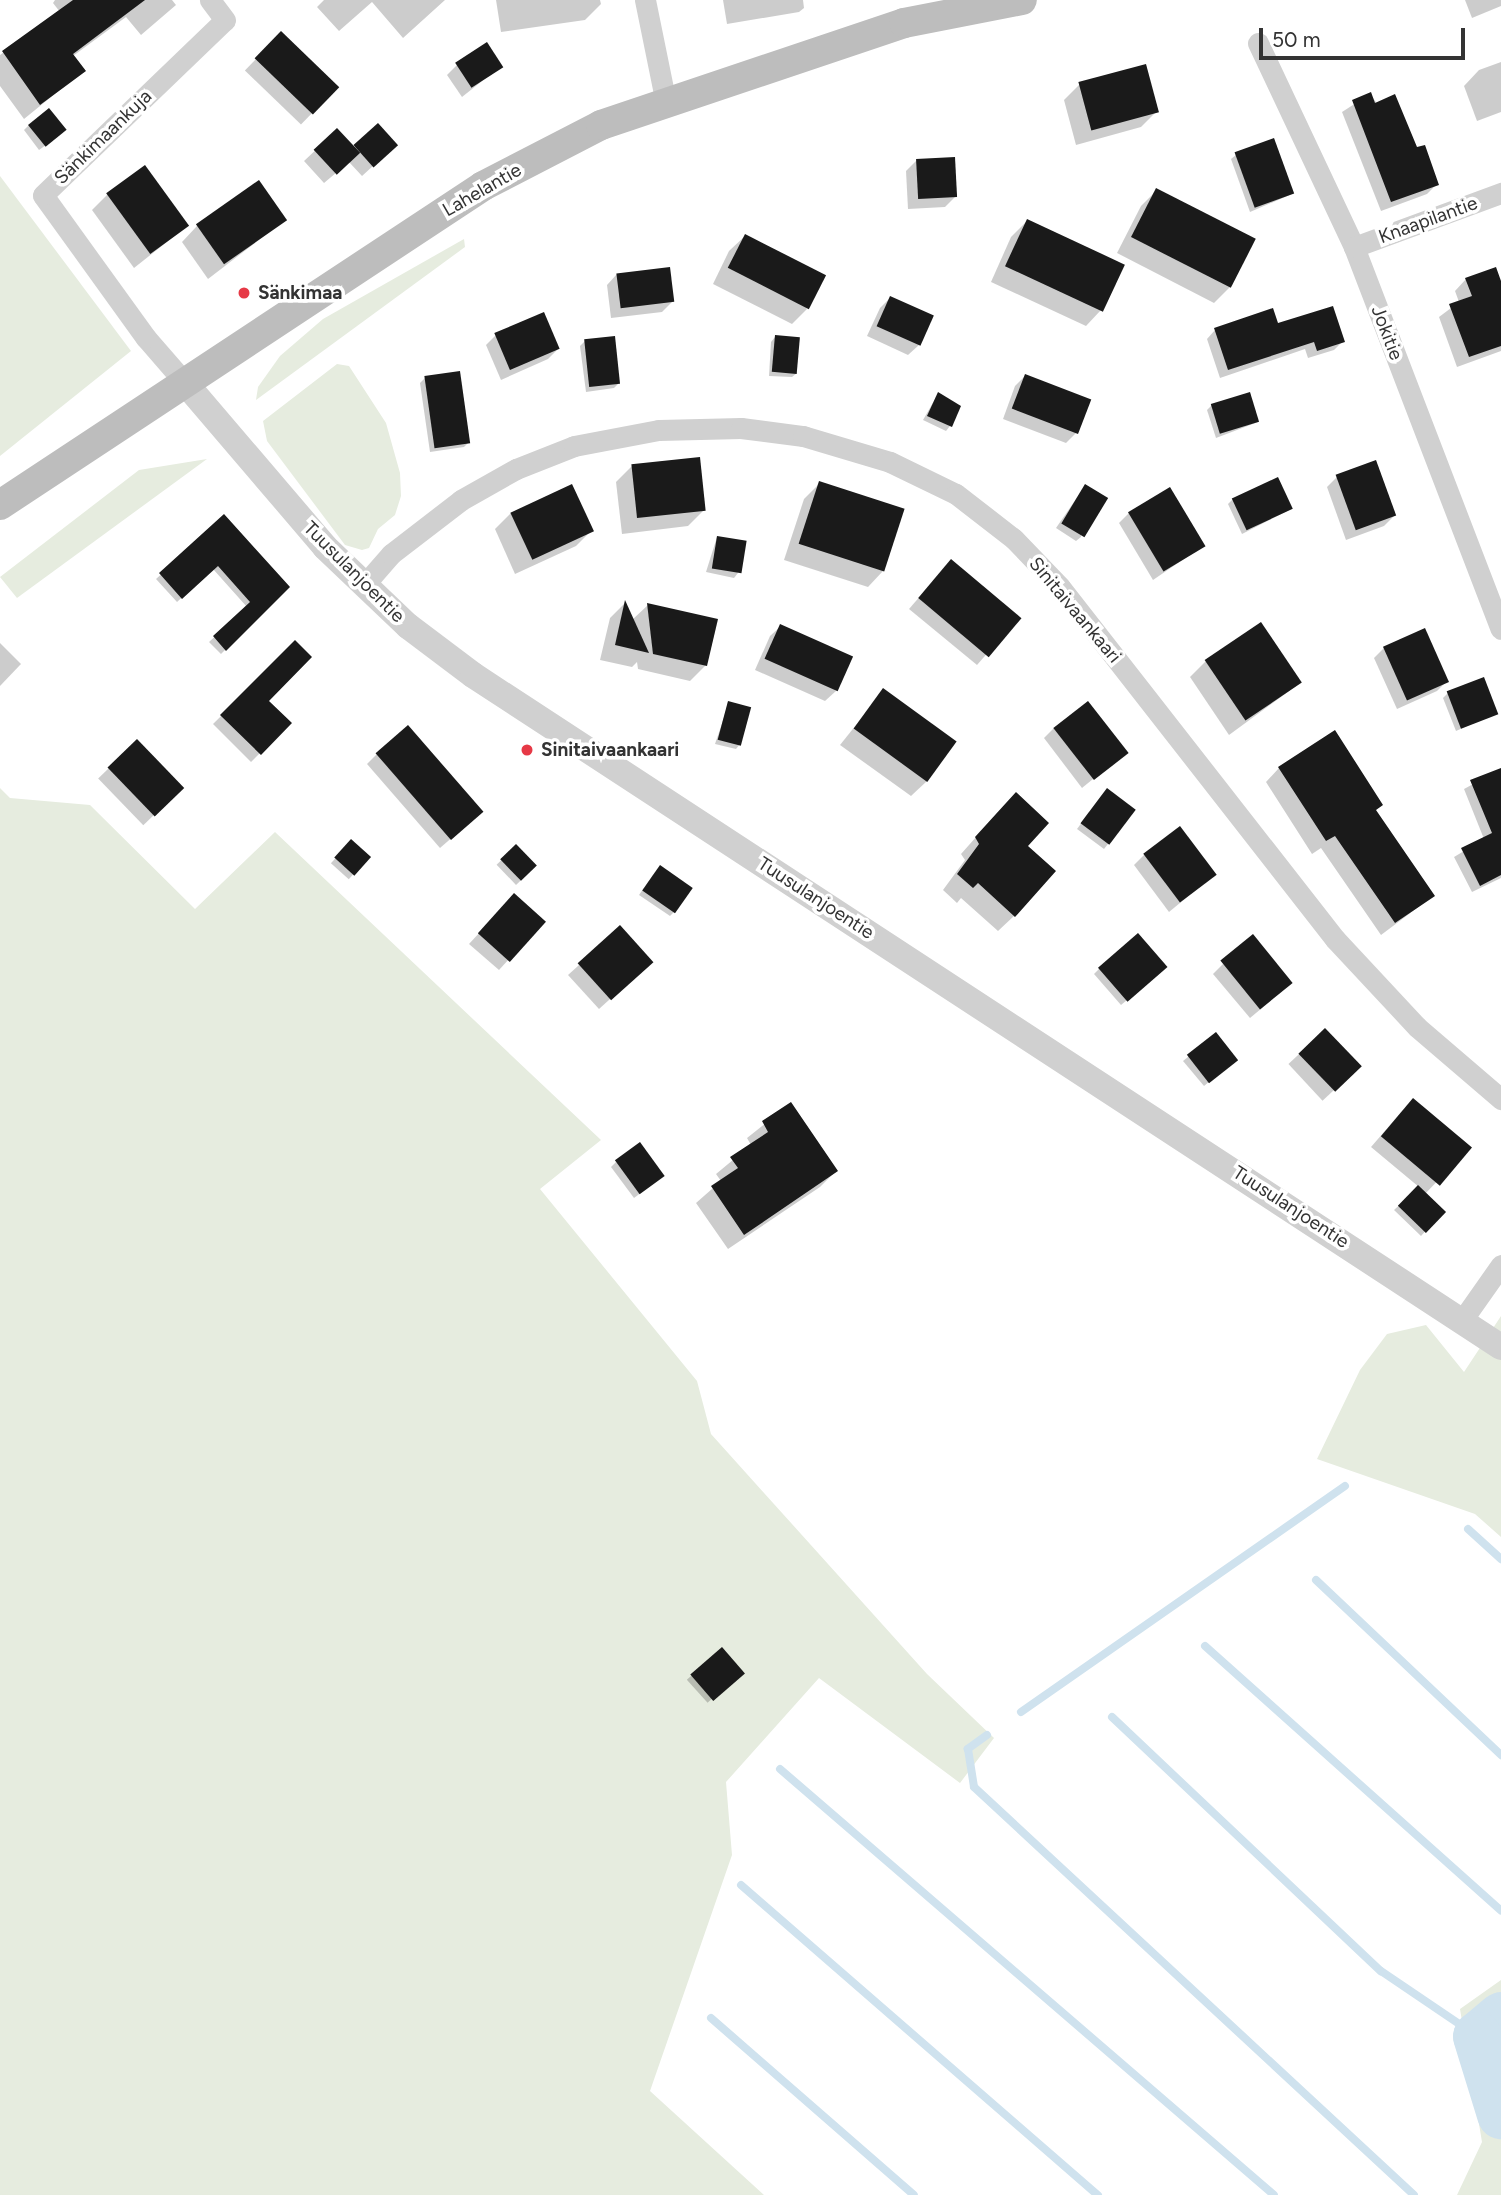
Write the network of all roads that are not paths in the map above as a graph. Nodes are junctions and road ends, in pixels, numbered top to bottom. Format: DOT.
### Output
graph roads {
  1 [pos="210,0"];
  2 [pos="646,0"];
  3 [pos="1022,0"];
  4 [pos="1258,43"];
  5 [pos="666,103"];
  6 [pos="1501,193"];
  7 [pos="1354,247"];
  8 [pos="186,384"];
  9 [pos="0,505"];
  10 [pos="364,585"];
  11 [pos="1501,629"];
  12 [pos="1501,1099"];
  13 [pos="1501,1265"];
  14 [pos="1463,1320"];
  15 [pos="1501,1347"];
  1 -- 8 [label="street, Sänkimaankuja"];
  2 -- 5 [label="street"];
  3 -- 5 [label="main road, Lahelantie"];
  4 -- 7 [label="street, Jokitie"];
  5 -- 8 [label="main road, Lahelantie"];
  6 -- 7 [label="street, Knaapilantie"];
  7 -- 11 [label="street, Jokitie"];
  8 -- 9 [label="main road, Lahelantie"];
  8 -- 10 [label="street, Tuusulanjoentie"];
  10 -- 12 [label="street, Sinitaivaankaari"];
  10 -- 14 [label="street, Tuusulanjoentie"];
  13 -- 14 [label="street"];
  14 -- 15 [label="street, Tuusulanjoentie"];
}
